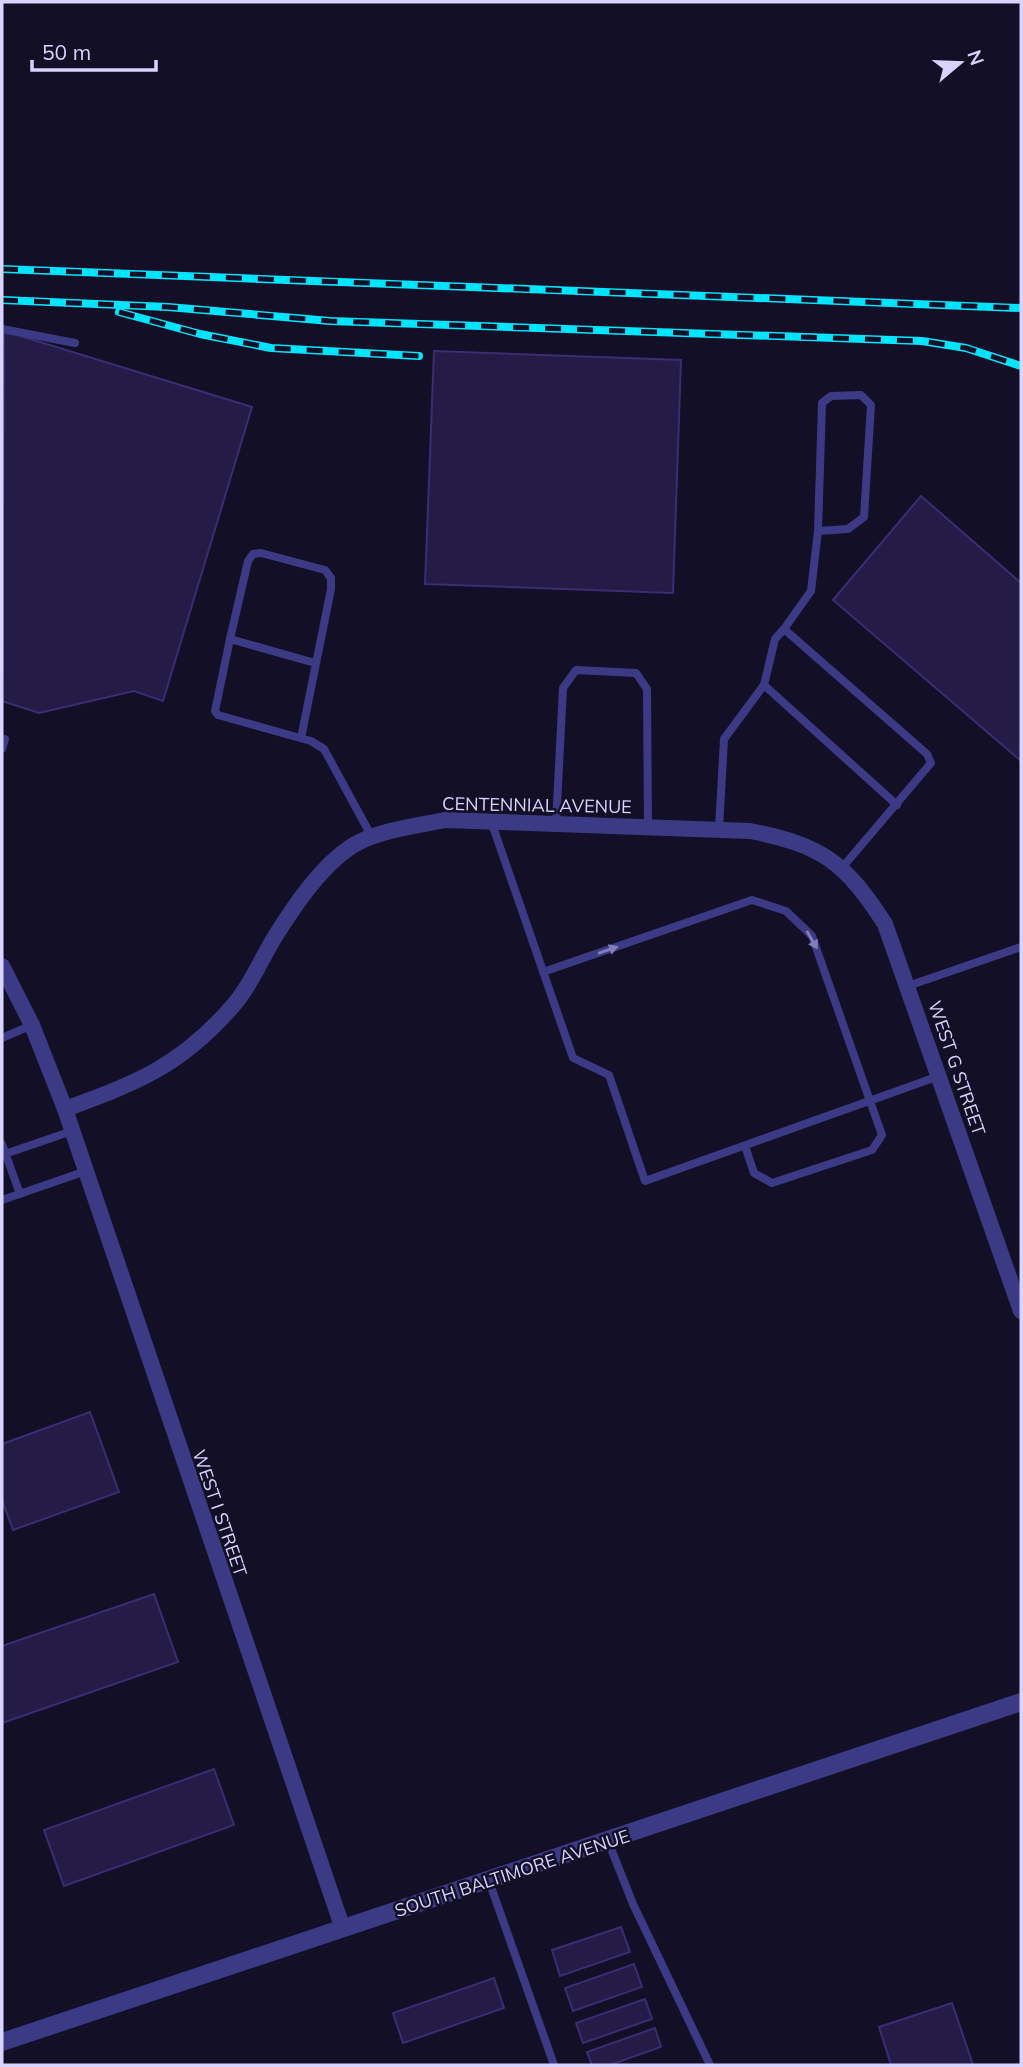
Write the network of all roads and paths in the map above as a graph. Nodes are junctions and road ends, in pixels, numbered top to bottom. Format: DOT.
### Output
graph roads {
  1 [pos="2,329"];
  2 [pos="75,343"];
  3 [pos="818,531"];
  4 [pos="784,629"];
  5 [pos="230,639"];
  6 [pos="315,663"];
  7 [pos="764,685"];
  8 [pos="5,738"];
  9 [pos="301,738"];
  10 [pos="2,748"];
  11 [pos="897,805"];
  12 [pos="491,821"];
  13 [pos="556,824"];
  14 [pos="648,827"];
  15 [pos="719,829"];
  16 [pos="373,839"];
  17 [pos="827,856"];
  18 [pos="841,869"];
  19 [pos="1021,947"];
  20 [pos="2,966"];
  21 [pos="543,972"];
  22 [pos="908,986"];
  23 [pos="32,1025"];
  24 [pos="2,1038"];
  25 [pos="939,1076"];
  26 [pos="871,1101"];
  27 [pos="65,1109"];
  28 [pos="72,1131"];
  29 [pos="2,1144"];
  30 [pos="745,1146"];
  31 [pos="5,1154"];
  32 [pos="86,1171"];
  33 [pos="20,1194"];
  34 [pos="2,1200"];
  35 [pos="1021,1311"];
  36 [pos="1021,1702"];
  37 [pos="608,1841"];
  38 [pos="489,1881"];
  39 [pos="343,1929"];
  40 [pos="2,2042"];
  41 [pos="554,2065"];
  42 [pos="710,2065"];
  1 -- 2 [label="lane"];
  3 -- 3 [label="lane"];
  3 -- 4 [label="lane"];
  4 -- 7 [label="lane"];
  4 -- 11 [label="lane"];
  5 -- 6 [label="lane"];
  5 -- 6 [label="lane"];
  5 -- 9 [label="lane"];
  6 -- 9 [label="lane"];
  7 -- 11 [label="lane"];
  7 -- 15 [label="lane"];
  8 -- 10 [label="lane"];
  9 -- 16 [label="lane"];
  11 -- 18 [label="lane"];
  12 -- 13 [label="street, CENTENNIAL AVENUE"];
  12 -- 16 [label="street, CENTENNIAL AVENUE"];
  12 -- 21 [label="lane"];
  13 -- 14 [label="street, CENTENNIAL AVENUE"];
  13 -- 14 [label="lane"];
  14 -- 15 [label="street, CENTENNIAL AVENUE"];
  15 -- 17 [label="street, CENTENNIAL AVENUE"];
  16 -- 27 [label="street, CENTENNIAL AVENUE"];
  17 -- 18 [label="street, WEST G STREET"];
  18 -- 22 [label="street, WEST G STREET"];
  19 -- 22 [label="lane"];
  20 -- 23 [label="street, WEST I STREET"];
  21 -- 26 [label="lane, one-way"];
  21 -- 30 [label="lane"];
  22 -- 25 [label="street, WEST G STREET"];
  23 -- 24 [label="lane"];
  23 -- 27 [label="street, WEST I STREET"];
  25 -- 26 [label="lane"];
  25 -- 35 [label="street, WEST G STREET"];
  26 -- 30 [label="lane"];
  26 -- 30 [label="lane"];
  27 -- 28 [label="street, WEST I STREET"];
  28 -- 31 [label="lane"];
  28 -- 32 [label="street, WEST I STREET"];
  29 -- 31 [label="lane"];
  31 -- 33 [label="lane"];
  32 -- 33 [label="lane"];
  32 -- 39 [label="street, WEST I STREET"];
  33 -- 34 [label="lane"];
  36 -- 37 [label="street, SOUTH BALTIMORE AVENUE"];
  37 -- 38 [label="street, SOUTH BALTIMORE AVENUE"];
  37 -- 42 [label="lane"];
  38 -- 39 [label="street, SOUTH BALTIMORE AVENUE"];
  38 -- 41 [label="lane"];
  39 -- 40 [label="street, SOUTH BALTIMORE AVENUE"];
}
